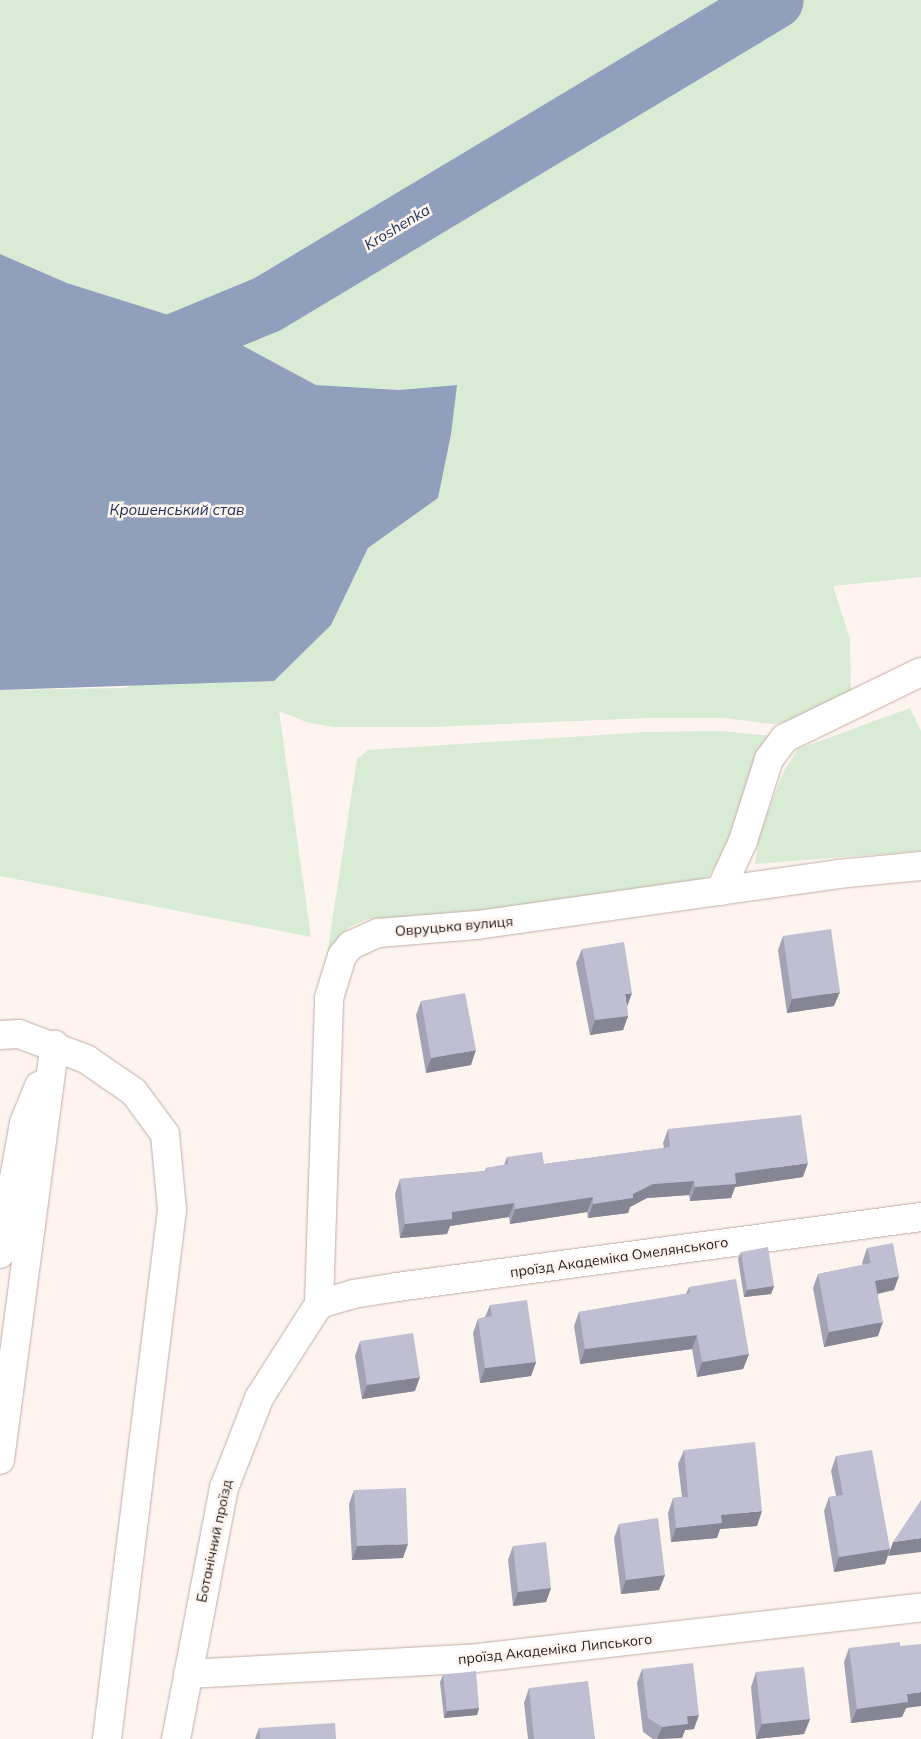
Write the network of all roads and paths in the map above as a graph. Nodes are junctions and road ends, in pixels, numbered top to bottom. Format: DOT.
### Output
graph roads {
  1 [pos="921,672"];
  2 [pos="921,866"];
  3 [pos="720,891"];
  4 [pos="0,1035"];
  5 [pos="55,1045"];
  6 [pos="921,1217"];
  7 [pos="0,1254"];
  8 [pos="319,1304"];
  9 [pos="0,1460"];
  10 [pos="921,1607"];
  11 [pos="188,1674"];
  12 [pos="107,1739"];
  13 [pos="176,1739"];
  1 -- 3 [label="street"];
  2 -- 3 [label="street, Овруцька вулиця"];
  3 -- 8 [label="street, Овруцька вулиця"];
  4 -- 5 [label="street"];
  5 -- 7 [label="street"];
  5 -- 9 [label="street"];
  5 -- 12 [label="street"];
  6 -- 8 [label="street, проїзд Академіка Омелянського"];
  8 -- 11 [label="street, Ботанічний проїзд"];
  10 -- 11 [label="street, проїзд Академіка Липського"];
  11 -- 13 [label="street, Ботанічний проїзд"];
}
